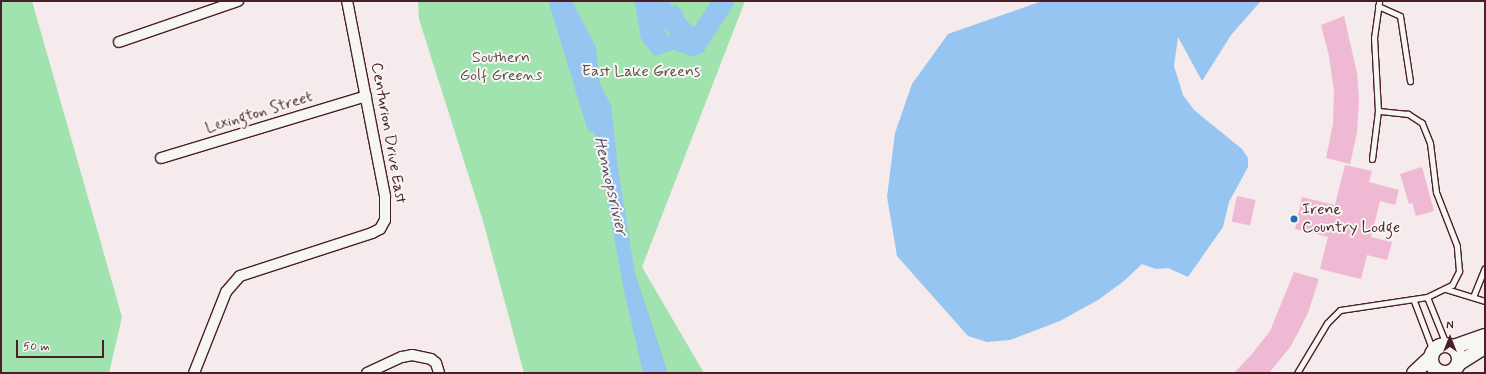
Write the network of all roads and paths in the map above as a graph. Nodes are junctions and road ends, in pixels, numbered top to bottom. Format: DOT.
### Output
graph roads {
  1 [pos="238,1"];
  2 [pos="347,1"];
  3 [pos="1379,3"];
  4 [pos="119,42"];
  5 [pos="1410,81"];
  6 [pos="366,96"];
  7 [pos="1378,111"];
  8 [pos="161,158"];
  9 [pos="1372,159"];
  10 [pos="1485,268"];
  11 [pos="1446,289"];
  12 [pos="1427,297"];
  13 [pos="1473,297"];
  14 [pos="1414,301"];
  15 [pos="1485,301"];
  16 [pos="1485,336"];
  17 [pos="1450,346"];
  18 [pos="1485,348"];
  19 [pos="1432,354"];
  20 [pos="1459,363"];
  21 [pos="194,373"];
  22 [pos="367,373"];
  23 [pos="439,373"];
  24 [pos="1297,373"];
  25 [pos="1414,373"];
  26 [pos="1442,373"];
  1 -- 4 [label="street"];
  2 -- 6 [label="street, Centurion Drive East"];
  3 -- 5 [label="lane"];
  3 -- 7 [label="lane"];
  6 -- 8 [label="street, Lexington Street"];
  6 -- 21 [label="street, Centurion Drive East"];
  7 -- 9 [label="lane"];
  7 -- 11 [label="lane"];
  10 -- 13 [label="lane"];
  11 -- 12 [label="lane"];
  11 -- 13 [label="lane"];
  12 -- 14 [label="lane"];
  12 -- 17 [label="lane"];
  13 -- 15 [label="lane"];
  14 -- 19 [label="lane"];
  14 -- 24 [label="lane"];
  16 -- 17 [label="main road"];
  17 -- 19 [label="main road"];
  17 -- 20 [label="main road"];
  18 -- 20 [label="main road"];
  19 -- 25 [label="main road"];
  19 -- 26 [label="main road"];
  20 -- 26 [label="main road"];
  22 -- 23 [label="street"];
}
